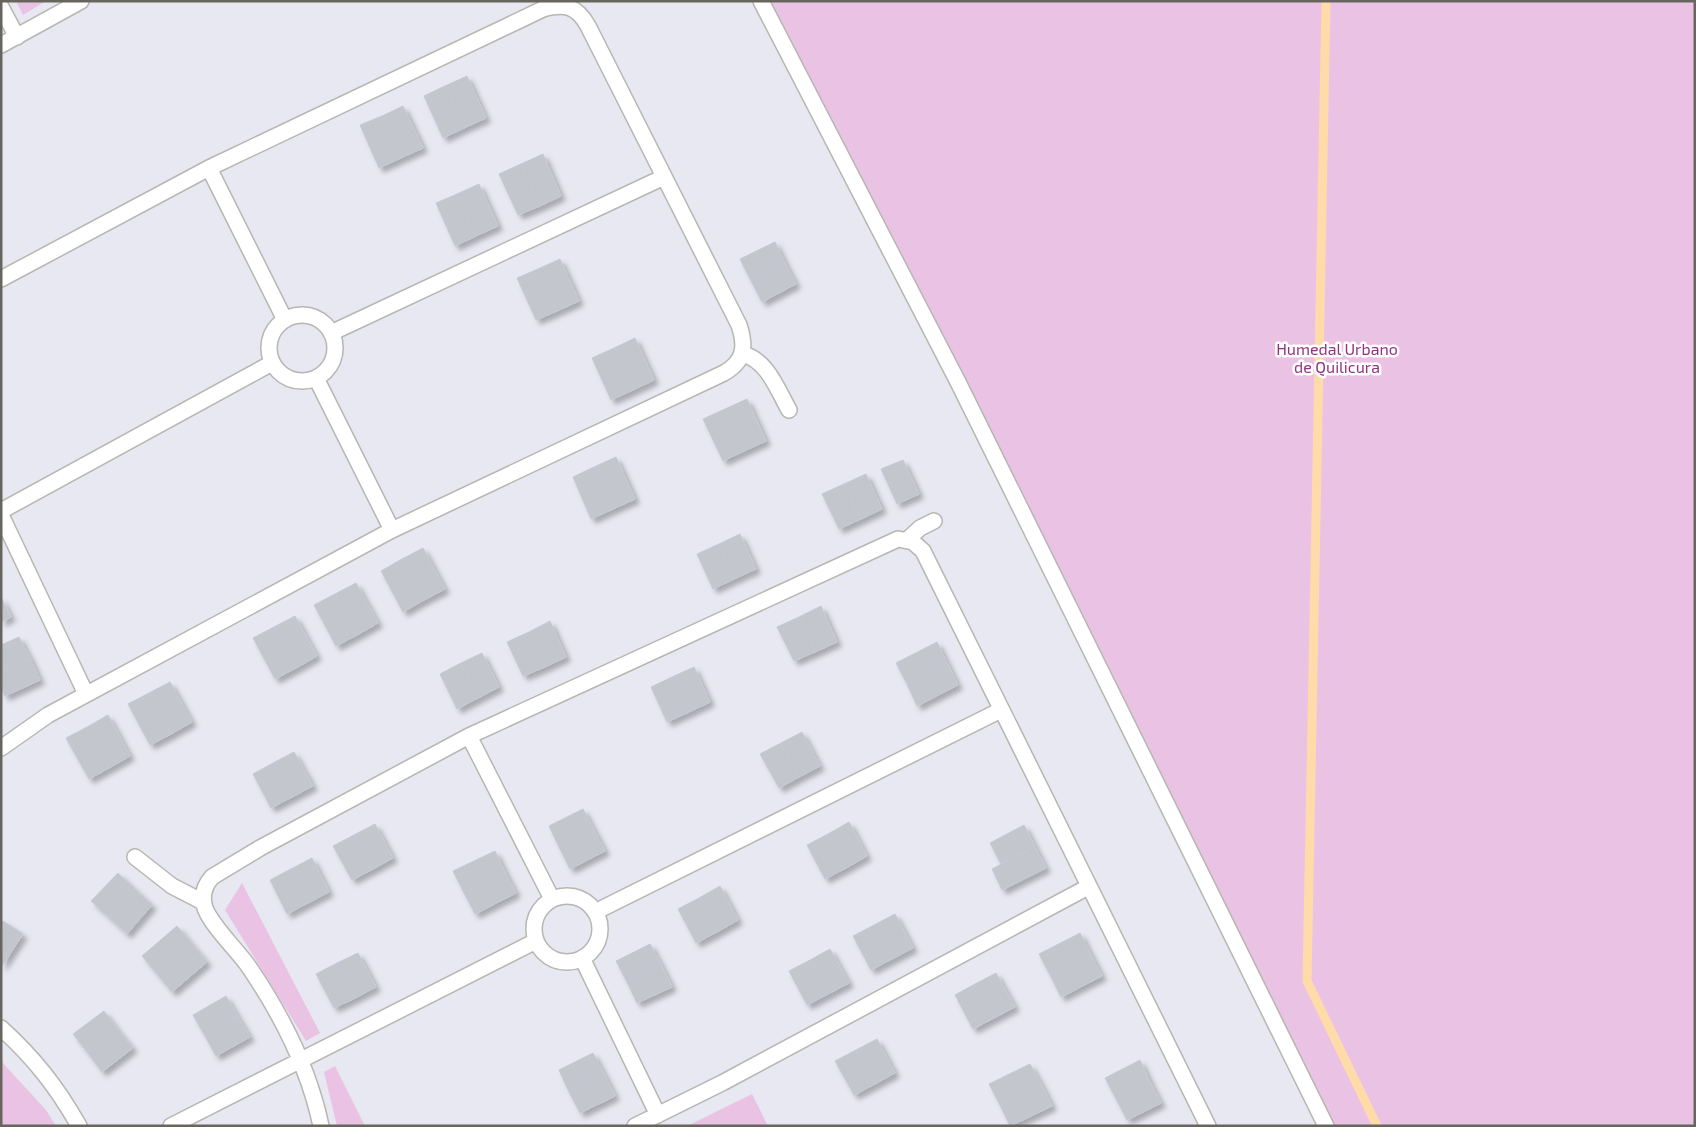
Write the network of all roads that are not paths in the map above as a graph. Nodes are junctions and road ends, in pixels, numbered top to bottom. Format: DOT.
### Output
graph roads {
  1 [pos="81,1"];
  2 [pos="761,1"];
  3 [pos="571,4"];
  4 [pos="1,7"];
  5 [pos="17,37"];
  6 [pos="1,45"];
  7 [pos="209,168"];
  8 [pos="664,177"];
  9 [pos="1,279"];
  10 [pos="285,320"];
  11 [pos="330,333"];
  12 [pos="743,354"];
  13 [pos="272,364"];
  14 [pos="316,378"];
  15 [pos="789,410"];
  16 [pos="1,513"];
  17 [pos="934,521"];
  18 [pos="392,530"];
  19 [pos="907,540"];
  20 [pos="86,694"];
  21 [pos="1001,710"];
  22 [pos="469,736"];
  23 [pos="1,748"];
  24 [pos="135,856"];
  25 [pos="1088,887"];
  26 [pos="552,899"];
  27 [pos="203,902"];
  28 [pos="595,912"];
  29 [pos="536,941"];
  30 [pos="582,958"];
  31 [pos="1,1028"];
  32 [pos="299,1060"];
  33 [pos="658,1115"];
  34 [pos="169,1125"];
  35 [pos="79,1126"];
  36 [pos="321,1126"];
  37 [pos="635,1126"];
  38 [pos="1208,1126"];
  39 [pos="1326,1126"];
  1 -- 5 [label="street"];
  2 -- 39 [label="street"];
  3 -- 7 [label="street"];
  3 -- 8 [label="street"];
  4 -- 5 [label="street"];
  5 -- 6 [label="street"];
  7 -- 9 [label="street"];
  7 -- 10 [label="street"];
  8 -- 11 [label="street"];
  8 -- 12 [label="street"];
  10 -- 11 [label="street"];
  10 -- 13 [label="street"];
  11 -- 14 [label="street"];
  12 -- 15 [label="street"];
  12 -- 18 [label="street"];
  13 -- 14 [label="street"];
  13 -- 16 [label="street"];
  14 -- 18 [label="street"];
  16 -- 20 [label="street"];
  17 -- 19 [label="street"];
  18 -- 20 [label="street"];
  19 -- 21 [label="street"];
  19 -- 22 [label="street"];
  20 -- 23 [label="street"];
  21 -- 25 [label="street"];
  21 -- 28 [label="street"];
  22 -- 26 [label="street"];
  22 -- 27 [label="street"];
  24 -- 27 [label="street"];
  25 -- 33 [label="street"];
  25 -- 38 [label="street"];
  26 -- 28 [label="street"];
  26 -- 29 [label="street"];
  27 -- 32 [label="street"];
  28 -- 30 [label="street"];
  29 -- 30 [label="street"];
  29 -- 32 [label="street"];
  30 -- 33 [label="street"];
  31 -- 35 [label="street"];
  32 -- 34 [label="street"];
  32 -- 36 [label="street"];
  33 -- 37 [label="street"];
}
